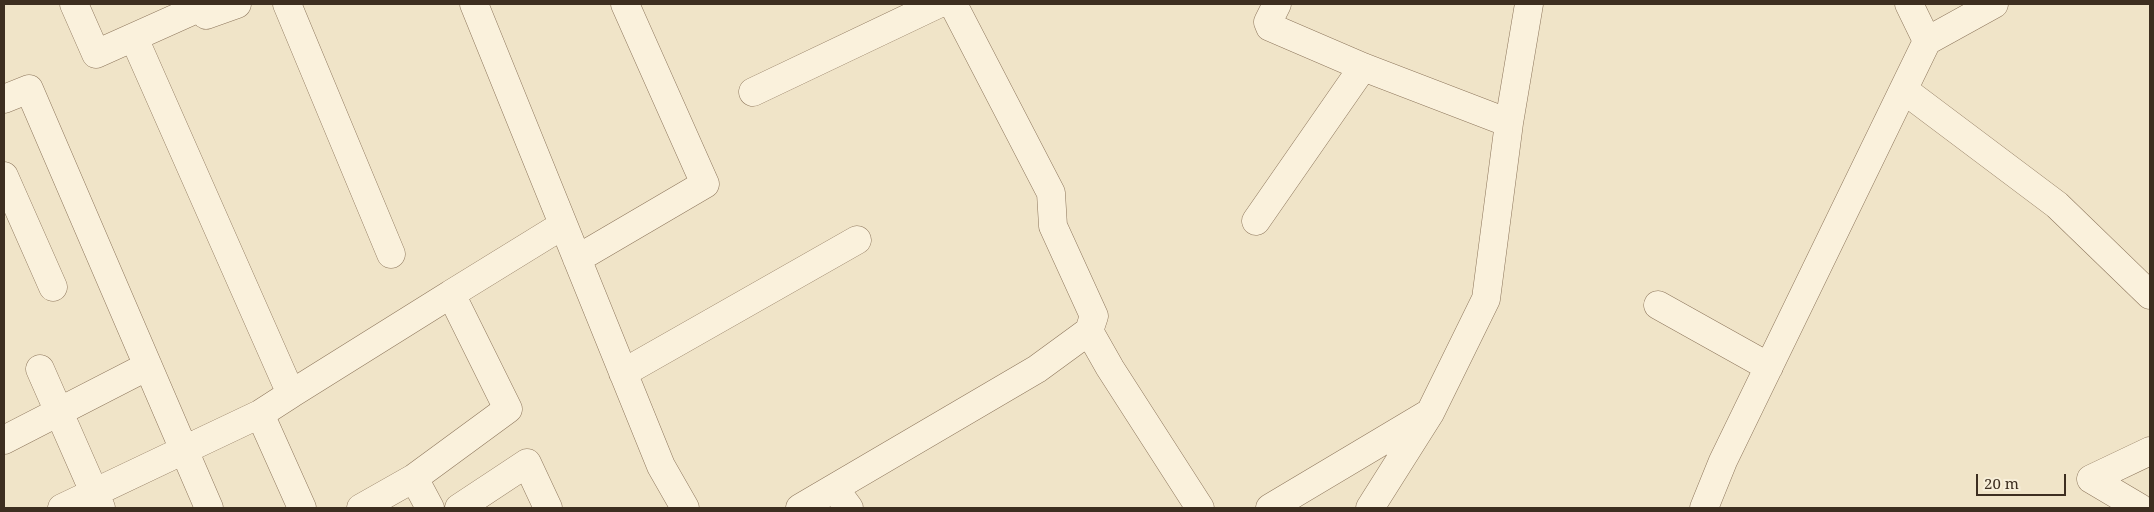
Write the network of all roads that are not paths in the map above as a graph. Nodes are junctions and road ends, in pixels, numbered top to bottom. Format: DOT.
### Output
graph roads {
  1 [pos="74,4"];
  2 [pos="238,4"];
  3 [pos="287,4"];
  4 [pos="474,4"];
  5 [pos="625,4"];
  6 [pos="938,4"];
  7 [pos="954,4"];
  8 [pos="1277,4"];
  9 [pos="1529,4"];
  10 [pos="1909,4"];
  11 [pos="1994,4"];
  12 [pos="200,5"];
  13 [pos="134,38"];
  14 [pos="1927,41"];
  15 [pos="1363,67"];
  16 [pos="1904,90"];
  17 [pos="753,92"];
  18 [pos="4,99"];
  19 [pos="1509,123"];
  20 [pos="4,176"];
  21 [pos="1256,221"];
  22 [pos="563,225"];
  23 [pos="857,240"];
  24 [pos="391,254"];
  25 [pos="577,259"];
  26 [pos="2144,278"];
  27 [pos="53,287"];
  28 [pos="451,294"];
  29 [pos="1658,305"];
  30 [pos="1089,330"];
  31 [pos="148,366"];
  32 [pos="1769,367"];
  33 [pos="40,369"];
  34 [pos="623,373"];
  35 [pos="291,394"];
  36 [pos="58,412"];
  37 [pos="1430,412"];
  38 [pos="260,414"];
  39 [pos="4,440"];
  40 [pos="184,450"];
  41 [pos="2150,451"];
  42 [pos="414,478"];
  43 [pos="842,498"];
  44 [pos="98,501"];
  45 [pos="62,508"];
  46 [pos="209,508"];
  47 [pos="302,508"];
  48 [pos="361,508"];
  49 [pos="430,508"];
  50 [pos="459,508"];
  51 [pos="548,508"];
  52 [pos="685,508"];
  53 [pos="800,508"];
  54 [pos="1200,508"];
  55 [pos="1270,508"];
  56 [pos="1370,508"];
  57 [pos="1704,508"];
  58 [pos="2140,508"];
  1 -- 13 [label="street"];
  2 -- 12 [label="street"];
  3 -- 24 [label="street"];
  4 -- 22 [label="street"];
  5 -- 25 [label="street"];
  6 -- 17 [label="street"];
  7 -- 30 [label="street"];
  8 -- 15 [label="street"];
  9 -- 19 [label="street"];
  10 -- 14 [label="street"];
  11 -- 14 [label="street"];
  12 -- 13 [label="street"];
  13 -- 35 [label="street"];
  14 -- 16 [label="street"];
  15 -- 19 [label="street"];
  15 -- 21 [label="street"];
  16 -- 26 [label="street"];
  16 -- 32 [label="street"];
  18 -- 31 [label="street"];
  19 -- 37 [label="street"];
  20 -- 27 [label="street"];
  22 -- 25 [label="street"];
  22 -- 28 [label="street"];
  23 -- 34 [label="street"];
  25 -- 34 [label="street"];
  28 -- 35 [label="street"];
  28 -- 42 [label="street"];
  29 -- 32 [label="street"];
  30 -- 43 [label="street"];
  30 -- 54 [label="street"];
  31 -- 36 [label="street"];
  31 -- 40 [label="street"];
  32 -- 57 [label="street"];
  33 -- 36 [label="street"];
  34 -- 52 [label="street"];
  35 -- 38 [label="street"];
  36 -- 39 [label="street"];
  36 -- 44 [label="street"];
  37 -- 55 [label="street"];
  37 -- 56 [label="street"];
  38 -- 40 [label="street"];
  38 -- 47 [label="street"];
  40 -- 44 [label="street"];
  40 -- 46 [label="street"];
  41 -- 58 [label="street"];
  42 -- 48 [label="street"];
  42 -- 49 [label="street"];
  43 -- 53 [label="street"];
  44 -- 45 [label="street"];
  50 -- 51 [label="street"];
}
